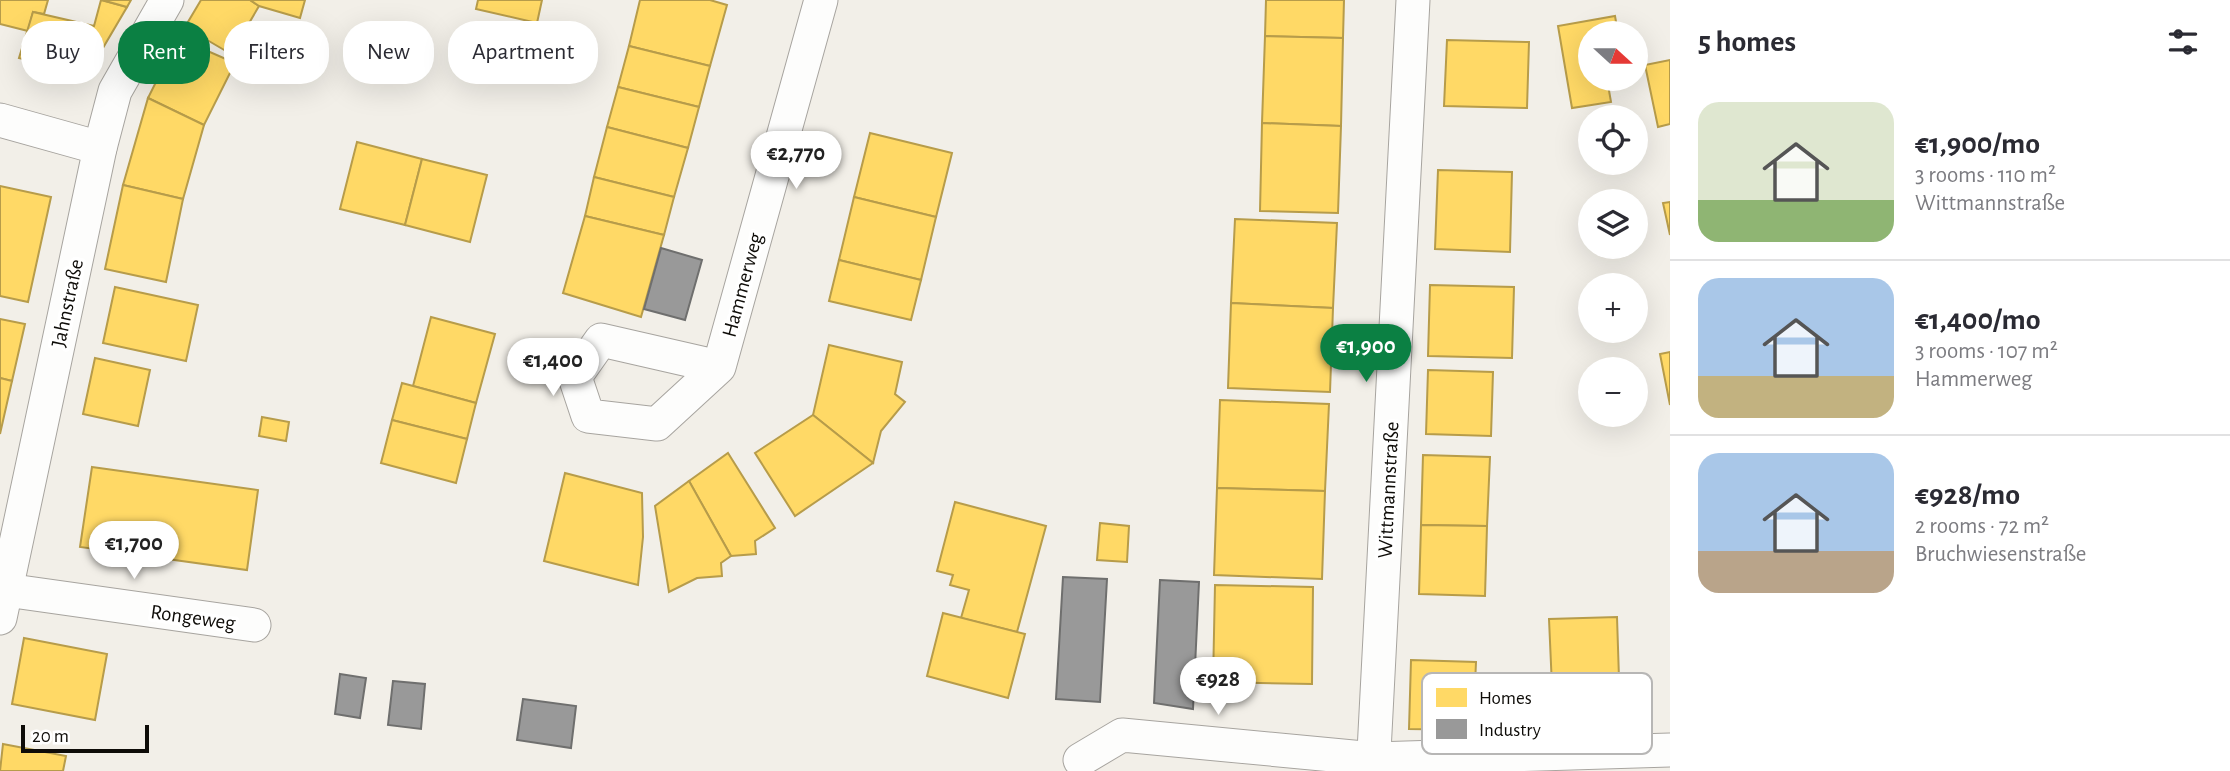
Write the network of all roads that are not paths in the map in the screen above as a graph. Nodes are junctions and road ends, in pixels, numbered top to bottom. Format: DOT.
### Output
graph roads {
  1 [pos="167,0"];
  2 [pos="821,0"];
  3 [pos="1413,0"];
  4 [pos="0,121"];
  5 [pos="100,149"];
  6 [pos="719,367"];
  7 [pos="3,604"];
  8 [pos="254,625"];
  9 [pos="1670,750"];
  10 [pos="1652,751"];
  11 [pos="1591,754"];
  12 [pos="1080,760"];
  13 [pos="1373,765"];
  1 -- 5 [label="street, Jahnstraße"];
  2 -- 6 [label="street, Hammerweg"];
  3 -- 13 [label="street, Wittmannstraße"];
  4 -- 5 [label="street"];
  5 -- 7 [label="street, Jahnstraße"];
  7 -- 8 [label="street, Rongeweg"];
  9 -- 10 [label="street"];
  11 -- 13 [label="street"];
  12 -- 13 [label="street"];
}
